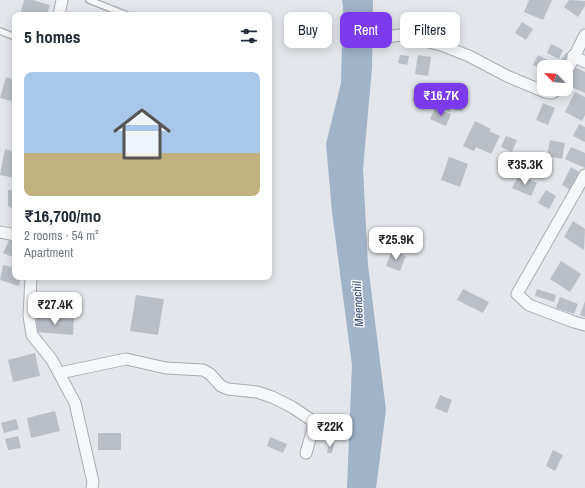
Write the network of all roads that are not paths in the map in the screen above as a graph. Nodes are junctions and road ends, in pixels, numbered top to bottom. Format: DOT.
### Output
graph roads {
  1 [pos="62,0"];
  2 [pos="89,0"];
  3 [pos="60,12"];
  4 [pos="119,12"];
  5 [pos="0,31"];
  6 [pos="585,35"];
  7 [pos="12,36"];
  8 [pos="392,36"];
  9 [pos="573,56"];
  10 [pos="571,60"];
  11 [pos="585,62"];
  12 [pos="537,89"];
  13 [pos="585,175"];
  14 [pos="0,232"];
  15 [pos="12,234"];
  16 [pos="31,280"];
  17 [pos="585,325"];
  18 [pos="60,373"];
  19 [pos="306,453"];
  20 [pos="92,488"];
  1 -- 3 [label="street"];
  2 -- 4 [label="lane"];
  5 -- 7 [label="lane"];
  6 -- 9 [label="street"];
  8 -- 12 [label="street"];
  9 -- 10 [label="street"];
  9 -- 11 [label="street"];
  13 -- 17 [label="street"];
  14 -- 15 [label="street"];
  16 -- 18 [label="street"];
  18 -- 19 [label="street"];
  18 -- 20 [label="street"];
}
